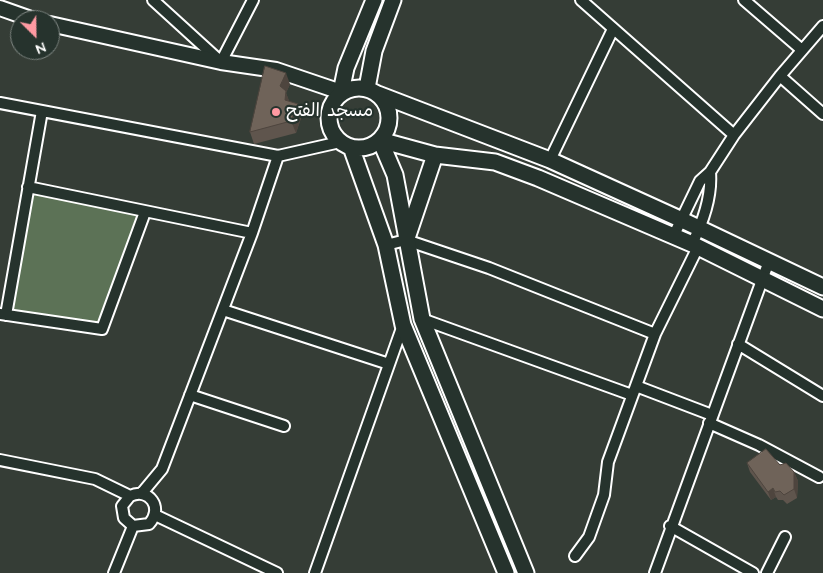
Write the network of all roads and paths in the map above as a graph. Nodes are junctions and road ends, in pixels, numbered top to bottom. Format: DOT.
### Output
graph roads {
  1 [pos="4,0"];
  2 [pos="153,0"];
  3 [pos="253,0"];
  4 [pos="374,0"];
  5 [pos="394,0"];
  6 [pos="581,0"];
  7 [pos="744,0"];
  8 [pos="0,7"];
  9 [pos="60,26"];
  10 [pos="823,26"];
  11 [pos="613,29"];
  12 [pos="802,50"];
  13 [pos="221,62"];
  14 [pos="780,76"];
  15 [pos="373,91"];
  16 [pos="341,92"];
  17 [pos="0,103"];
  18 [pos="42,111"];
  19 [pos="823,114"];
  20 [pos="734,135"];
  21 [pos="380,140"];
  22 [pos="346,144"];
  23 [pos="435,155"];
  24 [pos="278,156"];
  25 [pos="550,160"];
  26 [pos="710,172"];
  27 [pos="28,186"];
  28 [pos="145,212"];
  29 [pos="682,220"];
  30 [pos="700,228"];
  31 [pos="252,233"];
  32 [pos="673,237"];
  33 [pos="406,240"];
  34 [pos="386,245"];
  35 [pos="695,246"];
  36 [pos="769,261"];
  37 [pos="762,279"];
  38 [pos="823,287"];
  39 [pos="823,309"];
  40 [pos="223,310"];
  41 [pos="3,315"];
  42 [pos="422,319"];
  43 [pos="402,325"];
  44 [pos="655,334"];
  45 [pos="738,344"];
  46 [pos="389,364"];
  47 [pos="634,390"];
  48 [pos="190,395"];
  49 [pos="823,396"];
  50 [pos="710,419"];
  51 [pos="284,426"];
  52 [pos="0,460"];
  53 [pos="822,476"];
  54 [pos="142,493"];
  55 [pos="130,496"];
  56 [pos="155,514"];
  57 [pos="133,526"];
  58 [pos="670,526"];
  59 [pos="785,537"];
  60 [pos="575,556"];
  61 [pos="114,573"];
  62 [pos="277,573"];
  63 [pos="315,573"];
  64 [pos="506,573"];
  65 [pos="526,573"];
  66 [pos="655,573"];
  67 [pos="753,573"];
  68 [pos="767,573"];
  1 -- 8 [label="street"];
  2 -- 13 [label="street"];
  3 -- 13 [label="street"];
  4 -- 16 [label="main road"];
  5 -- 15 [label="main road"];
  6 -- 11 [label="street"];
  7 -- 12 [label="street"];
  9 -- 13 [label="main road"];
  10 -- 12 [label="street"];
  11 -- 20 [label="street"];
  11 -- 25 [label="street"];
  12 -- 14 [label="street"];
  13 -- 16 [label="main road"];
  14 -- 19 [label="street"];
  14 -- 20 [label="street"];
  15 -- 16 [label="main road"];
  15 -- 21 [label="main road"];
  15 -- 25 [label="main road"];
  16 -- 22 [label="main road"];
  17 -- 18 [label="street"];
  18 -- 24 [label="street"];
  18 -- 27 [label="street"];
  20 -- 26 [label="street"];
  21 -- 22 [label="main road"];
  21 -- 23 [label="main road"];
  21 -- 33 [label="main road"];
  22 -- 24 [label="street"];
  22 -- 34 [label="main road"];
  23 -- 32 [label="main road"];
  23 -- 33 [label="main road"];
  24 -- 31 [label="street"];
  25 -- 29 [label="main road"];
  26 -- 29 [label="street"];
  26 -- 30 [label="street"];
  27 -- 28 [label="street"];
  27 -- 41 [label="street"];
  28 -- 31 [label="street"];
  28 -- 41 [label="street"];
  29 -- 30 [label="main road"];
  29 -- 32 [label="street"];
  30 -- 35 [label="street"];
  30 -- 36 [label="main road"];
  31 -- 40 [label="street"];
  32 -- 35 [label="main road"];
  33 -- 34 [label="street"];
  33 -- 42 [label="main road"];
  33 -- 44 [label="street"];
  34 -- 43 [label="main road"];
  35 -- 37 [label="main road"];
  35 -- 44 [label="street"];
  36 -- 37 [label="street"];
  36 -- 38 [label="main road"];
  37 -- 39 [label="main road"];
  37 -- 45 [label="street"];
  40 -- 46 [label="street"];
  40 -- 48 [label="street"];
  42 -- 47 [label="street"];
  42 -- 65 [label="main road"];
  43 -- 46 [label="street"];
  43 -- 64 [label="main road"];
  44 -- 47 [label="street"];
  45 -- 49 [label="street"];
  45 -- 50 [label="street"];
  46 -- 63 [label="street"];
  47 -- 50 [label="street"];
  47 -- 60 [label="street"];
  48 -- 51 [label="street"];
  48 -- 54 [label="street"];
  50 -- 53 [label="street"];
  50 -- 58 [label="street"];
  52 -- 55 [label="street"];
  54 -- 55 [label="street"];
  54 -- 56 [label="street"];
  55 -- 57 [label="street"];
  56 -- 57 [label="street"];
  56 -- 62 [label="street"];
  57 -- 61 [label="street"];
  58 -- 66 [label="street"];
  58 -- 67 [label="street"];
  59 -- 68 [label="street"];
}
